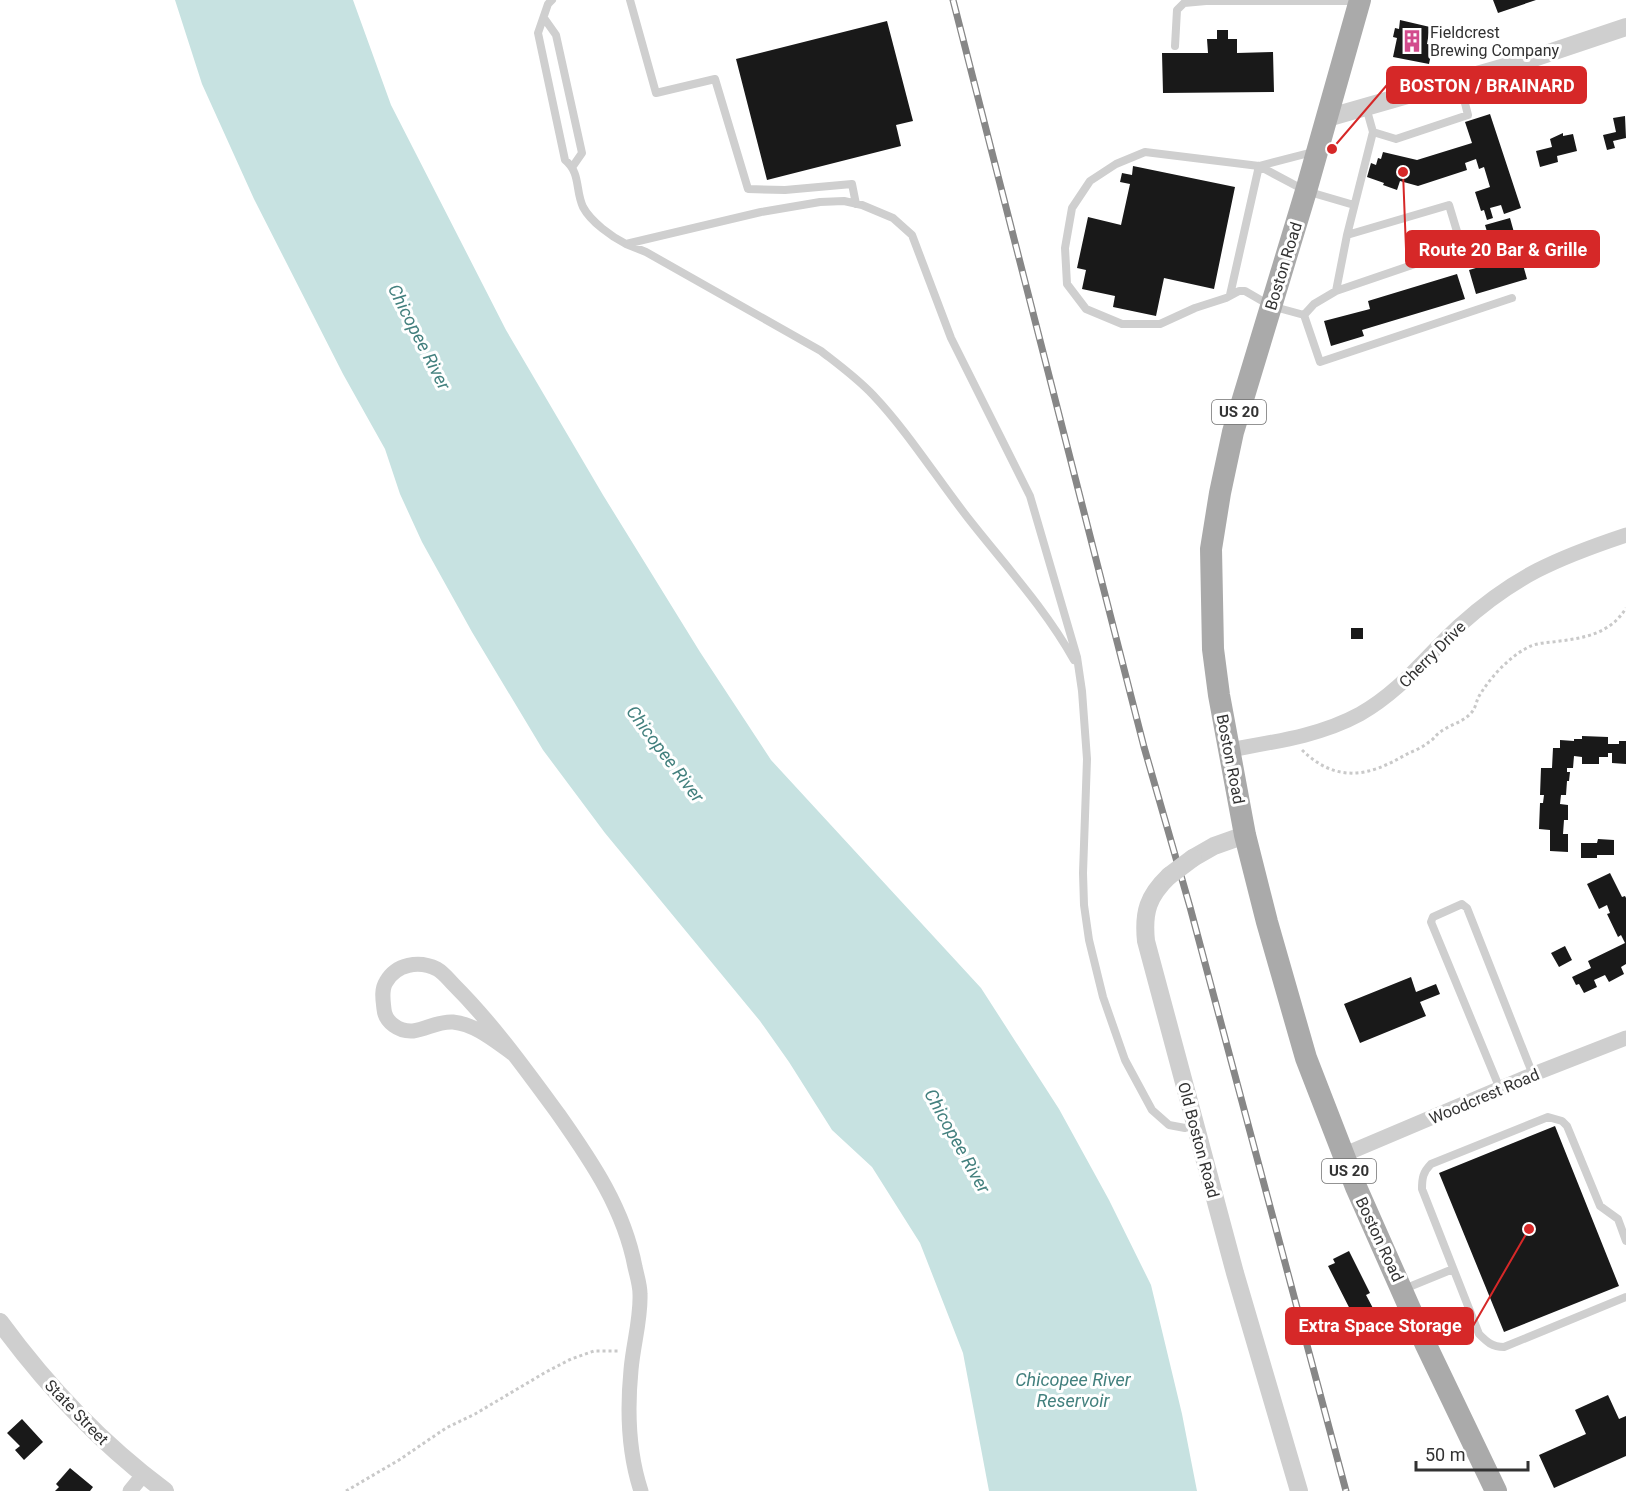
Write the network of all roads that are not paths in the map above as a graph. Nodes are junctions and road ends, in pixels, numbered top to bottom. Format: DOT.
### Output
graph roads {
  1 [pos="552,0"];
  2 [pos="630,0"];
  3 [pos="1359,0"];
  4 [pos="544,18"];
  5 [pos="1626,27"];
  6 [pos="1175,46"];
  7 [pos="1459,80"];
  8 [pos="1366,107"];
  9 [pos="1327,118"];
  10 [pos="1373,132"];
  11 [pos="1318,151"];
  12 [pos="573,166"];
  13 [pos="1259,166"];
  14 [pos="1306,191"];
  15 [pos="856,204"];
  16 [pos="1354,205"];
  17 [pos="1347,236"];
  18 [pos="626,244"];
  19 [pos="1336,291"];
  20 [pos="1230,295"];
  21 [pos="1512,298"];
  22 [pos="1271,306"];
  23 [pos="1304,315"];
  24 [pos="1626,535"];
  25 [pos="1079,669"];
  26 [pos="1229,750"];
  27 [pos="1245,835"];
  28 [pos="1626,1038"];
  29 [pos="512,1053"];
  30 [pos="1533,1075"];
  31 [pos="1500,1089"];
  32 [pos="1194,1125"];
  33 [pos="1343,1155"];
  34 [pos="1626,1241"];
  35 [pos="1453,1269"];
  36 [pos="1402,1289"];
  37 [pos="1626,1297"];
  38 [pos="0,1322"];
  39 [pos="143,1475"];
  40 [pos="130,1491"];
  41 [pos="165,1491"];
  42 [pos="641,1491"];
  43 [pos="1299,1491"];
  44 [pos="1496,1491"];
  1 -- 4 [label="lane"];
  2 -- 15 [label="lane"];
  3 -- 6 [label="lane"];
  3 -- 9 [label="main road, Boston Road / US 20"];
  4 -- 12 [label="lane"];
  4 -- 12 [label="lane"];
  5 -- 7 [label="street"];
  7 -- 8 [label="street"];
  7 -- 10 [label="lane"];
  8 -- 9 [label="street"];
  8 -- 10 [label="lane"];
  9 -- 11 [label="main road, Boston Road / US 20"];
  10 -- 16 [label="lane"];
  11 -- 13 [label="lane"];
  11 -- 14 [label="main road, Boston Road / US 20"];
  12 -- 18 [label="lane"];
  13 -- 14 [label="lane"];
  13 -- 20 [label="lane"];
  13 -- 20 [label="lane"];
  14 -- 16 [label="lane"];
  14 -- 22 [label="main road, Boston Road / US 20"];
  15 -- 18 [label="lane"];
  15 -- 25 [label="lane"];
  16 -- 17 [label="lane"];
  17 -- 19 [label="lane"];
  17 -- 19 [label="lane"];
  18 -- 25 [label="lane"];
  19 -- 23 [label="lane"];
  20 -- 22 [label="lane"];
  21 -- 23 [label="lane"];
  22 -- 23 [label="lane"];
  22 -- 26 [label="main road, Boston Road / US 20"];
  24 -- 26 [label="street, Cherry Drive"];
  25 -- 32 [label="lane"];
  26 -- 27 [label="main road, Boston Road / US 20"];
  27 -- 32 [label="street, Old Boston Road, bridge"];
  27 -- 33 [label="main road, Boston Road / US 20"];
  28 -- 30 [label="street, Woodcrest Road"];
  29 -- 29 [label="street"];
  29 -- 42 [label="street"];
  30 -- 31 [label="street, Woodcrest Road"];
  30 -- 31 [label="lane"];
  31 -- 33 [label="street, Woodcrest Road"];
  32 -- 43 [label="street, Old Boston Road"];
  33 -- 36 [label="main road, Boston Road / US 20"];
  34 -- 35 [label="lane"];
  35 -- 36 [label="lane"];
  35 -- 37 [label="lane"];
  36 -- 44 [label="main road, Boston Road / US 20"];
  38 -- 39 [label="street, State Street"];
  39 -- 40 [label="street"];
  39 -- 41 [label="street, State Street"];
}
